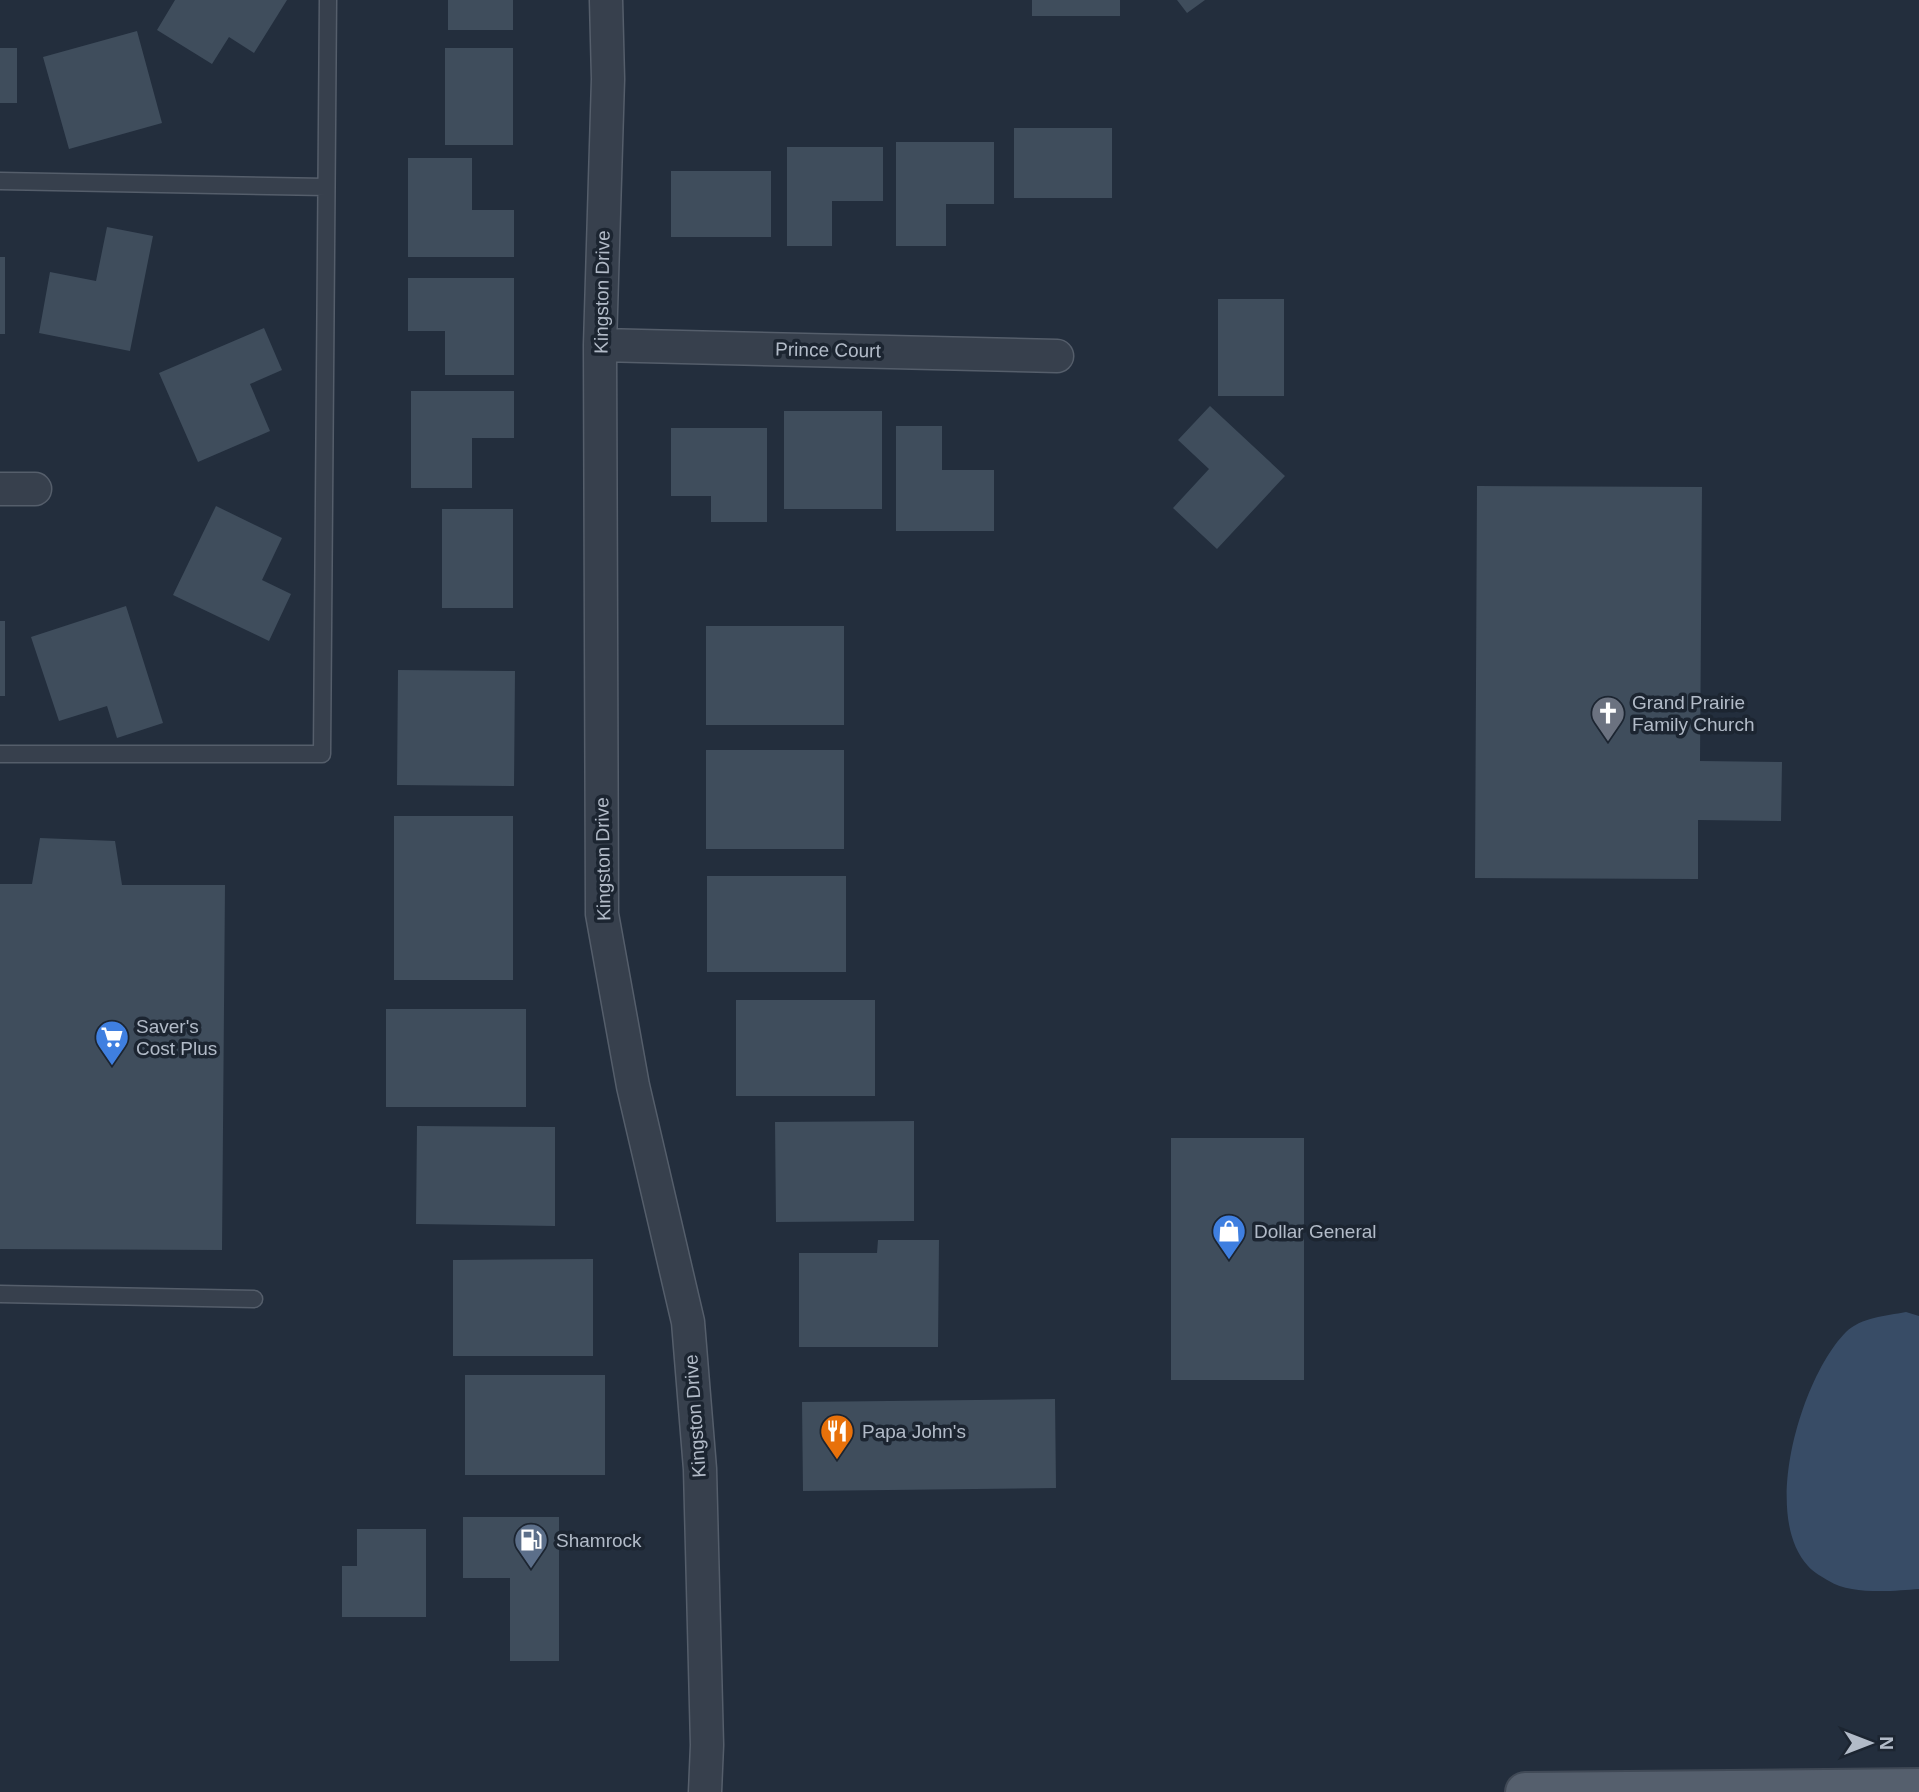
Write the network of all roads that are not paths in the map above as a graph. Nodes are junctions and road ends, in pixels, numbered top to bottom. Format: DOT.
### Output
graph roads {
  1 [pos="328,0"];
  2 [pos="606,0"];
  3 [pos="0,181"];
  4 [pos="326,187"];
  5 [pos="600,345"];
  6 [pos="1057,356"];
  7 [pos="0,489"];
  8 [pos="35,489"];
  9 [pos="0,754"];
  10 [pos="0,1294"];
  11 [pos="254,1299"];
  12 [pos="1919,1788"];
  13 [pos="705,1792"];
  14 [pos="1525,1792"];
  1 -- 4 [label="lane"];
  2 -- 5 [label="street, Kingston Drive"];
  3 -- 4 [label="lane"];
  4 -- 9 [label="lane"];
  5 -- 6 [label="street, Prince Court"];
  5 -- 13 [label="street, Kingston Drive"];
  7 -- 8 [label="street"];
  10 -- 11 [label="lane"];
  12 -- 14 [label="main road"];
}
